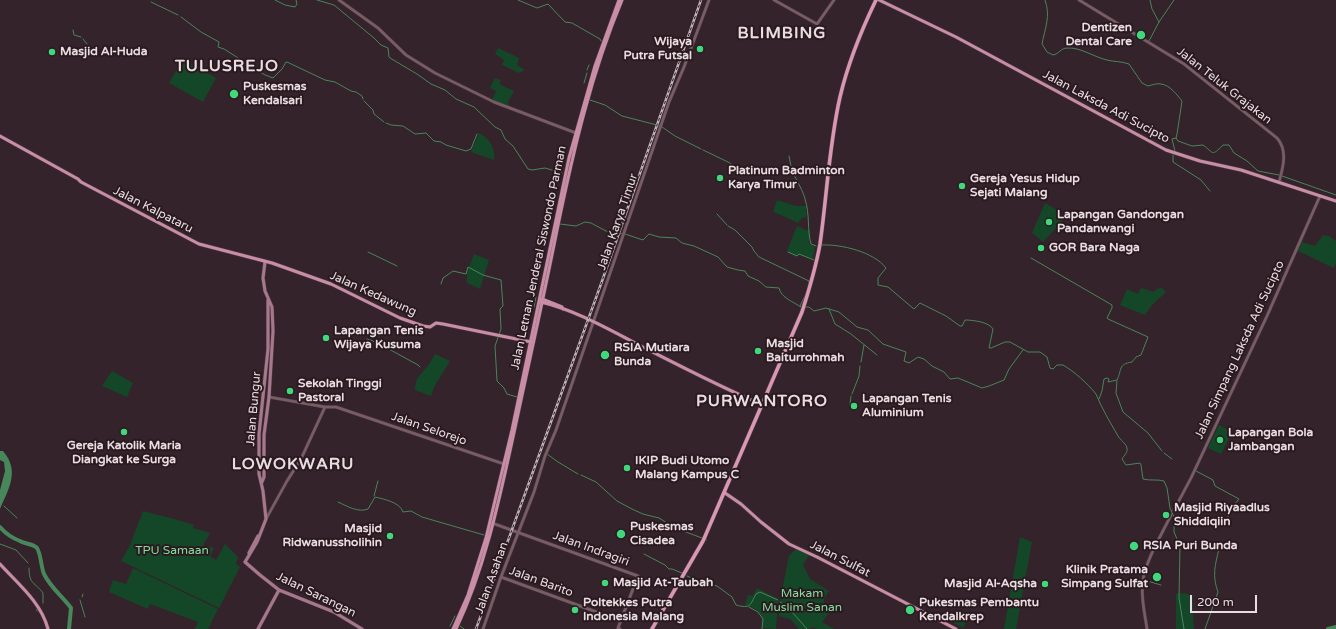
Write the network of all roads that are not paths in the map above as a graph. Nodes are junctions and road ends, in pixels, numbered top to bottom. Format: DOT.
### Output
graph roads {
  1 [pos="339,0"];
  2 [pos="621,0"];
  3 [pos="709,0"];
  4 [pos="774,0"];
  5 [pos="834,0"];
  6 [pos="877,0"];
  7 [pos="1079,0"];
  8 [pos="576,133"];
  9 [pos="0,136"];
  10 [pos="1279,182"];
  11 [pos="564,189"];
  12 [pos="1320,196"];
  13 [pos="1336,201"];
  14 [pos="265,262"];
  15 [pos="301,275"];
  16 [pos="268,300"];
  17 [pos="541,300"];
  18 [pos="593,322"];
  19 [pos="269,338"];
  20 [pos="273,338"];
  21 [pos="531,342"];
  22 [pos="269,397"];
  23 [pos="763,404"];
  24 [pos="324,407"];
  25 [pos="259,434"];
  26 [pos="264,435"];
  27 [pos="546,453"];
  28 [pos="504,464"];
  29 [pos="262,482"];
  30 [pos="500,488"];
  31 [pos="725,492"];
  32 [pos="1174,510"];
  33 [pos="1171,515"];
  34 [pos="266,519"];
  35 [pos="491,523"];
  36 [pos="518,533"];
  37 [pos="0,564"];
  38 [pos="501,577"];
  39 [pos="279,590"];
  40 [pos="621,621"];
  41 [pos="619,628"];
  42 [pos="48,629"];
  43 [pos="258,629"];
  44 [pos="362,629"];
  45 [pos="455,629"];
  46 [pos="483,629"];
  47 [pos="652,629"];
  48 [pos="956,629"];
  49 [pos="1147,629"];
  1 -- 8 [label="street"];
  2 -- 8 [label="main road, Jalan Letnan Jenderal Siswondo Parman"];
  2 -- 11 [label="main road, Jalan Letnan Jenderal Siswondo Parman"];
  3 -- 18 [label="street, Jalan Karya Timur"];
  4 -- 5 [label="street"];
  6 -- 10 [label="main road, Jalan Laksda Adi Sucipto"];
  6 -- 23 [label="highway"];
  7 -- 10 [label="street, Jalan Teluk Grajakan"];
  8 -- 11 [label="main road, Jalan Letnan Jenderal Siswondo Parman"];
  9 -- 14 [label="main road, Jalan Kalpataru"];
  10 -- 12 [label="main road, Jalan Laksda Adi Sucipto"];
  11 -- 17 [label="main road, Jalan Letnan Jenderal Siswondo Parman"];
  12 -- 13 [label="main road, Jalan Laksda Adi Sucipto"];
  12 -- 32 [label="street, Jalan Simpang Laksda Adi Sucipto"];
  14 -- 15 [label="main road, Jalan Kalpataru"];
  14 -- 16 [label="main road, Jalan Bungur"];
  15 -- 21 [label="main road, Jalan Kedawung"];
  16 -- 19 [label="main road, Jalan Bungur"];
  16 -- 20 [label="main road, Jalan Bungur"];
  17 -- 18 [label="main road"];
  17 -- 21 [label="main road, Jalan Letnan Jenderal Siswondo Parman"];
  17 -- 30 [label="main road, Jalan Letnan Jenderal Siswondo Parman"];
  18 -- 23 [label="main road"];
  18 -- 27 [label="street, Jalan Karya Timur"];
  19 -- 20 [label="main road"];
  19 -- 25 [label="main road, Jalan Bungur"];
  20 -- 22 [label="main road"];
  21 -- 28 [label="main road, Jalan Letnan Jenderal Siswondo Parman"];
  22 -- 24 [label="street, Jalan Selorejo"];
  22 -- 26 [label="main road"];
  23 -- 31 [label="highway"];
  24 -- 28 [label="street, Jalan Selorejo"];
  24 -- 34 [label="street"];
  25 -- 26 [label="main road"];
  25 -- 29 [label="main road, Jalan Bungur"];
  26 -- 29 [label="main road"];
  27 -- 36 [label="street, Jalan Asahan"];
  28 -- 30 [label="main road, Jalan Letnan Jenderal Siswondo Parman"];
  29 -- 34 [label="main road, Jalan Bungur"];
  30 -- 35 [label="main road, Jalan Letnan Jenderal Siswondo Parman"];
  31 -- 47 [label="highway"];
  31 -- 48 [label="main road, Jalan Sulfat"];
  33 -- 49 [label="street"];
  34 -- 39 [label="main road, Jalan Sarangan"];
  35 -- 36 [label="street, Jalan Indragiri"];
  35 -- 45 [label="main road, Jalan Letnan Jenderal Siswondo Parman"];
  36 -- 38 [label="street, Jalan Asahan"];
  36 -- 40 [label="street, Jalan Indragiri"];
  37 -- 42 [label="main road"];
  38 -- 40 [label="street, Jalan Barito"];
  38 -- 46 [label="street, Jalan Asahan"];
  39 -- 43 [label="main road"];
  39 -- 44 [label="main road, Jalan Sarangan"];
  40 -- 41 [label="street"];
}
